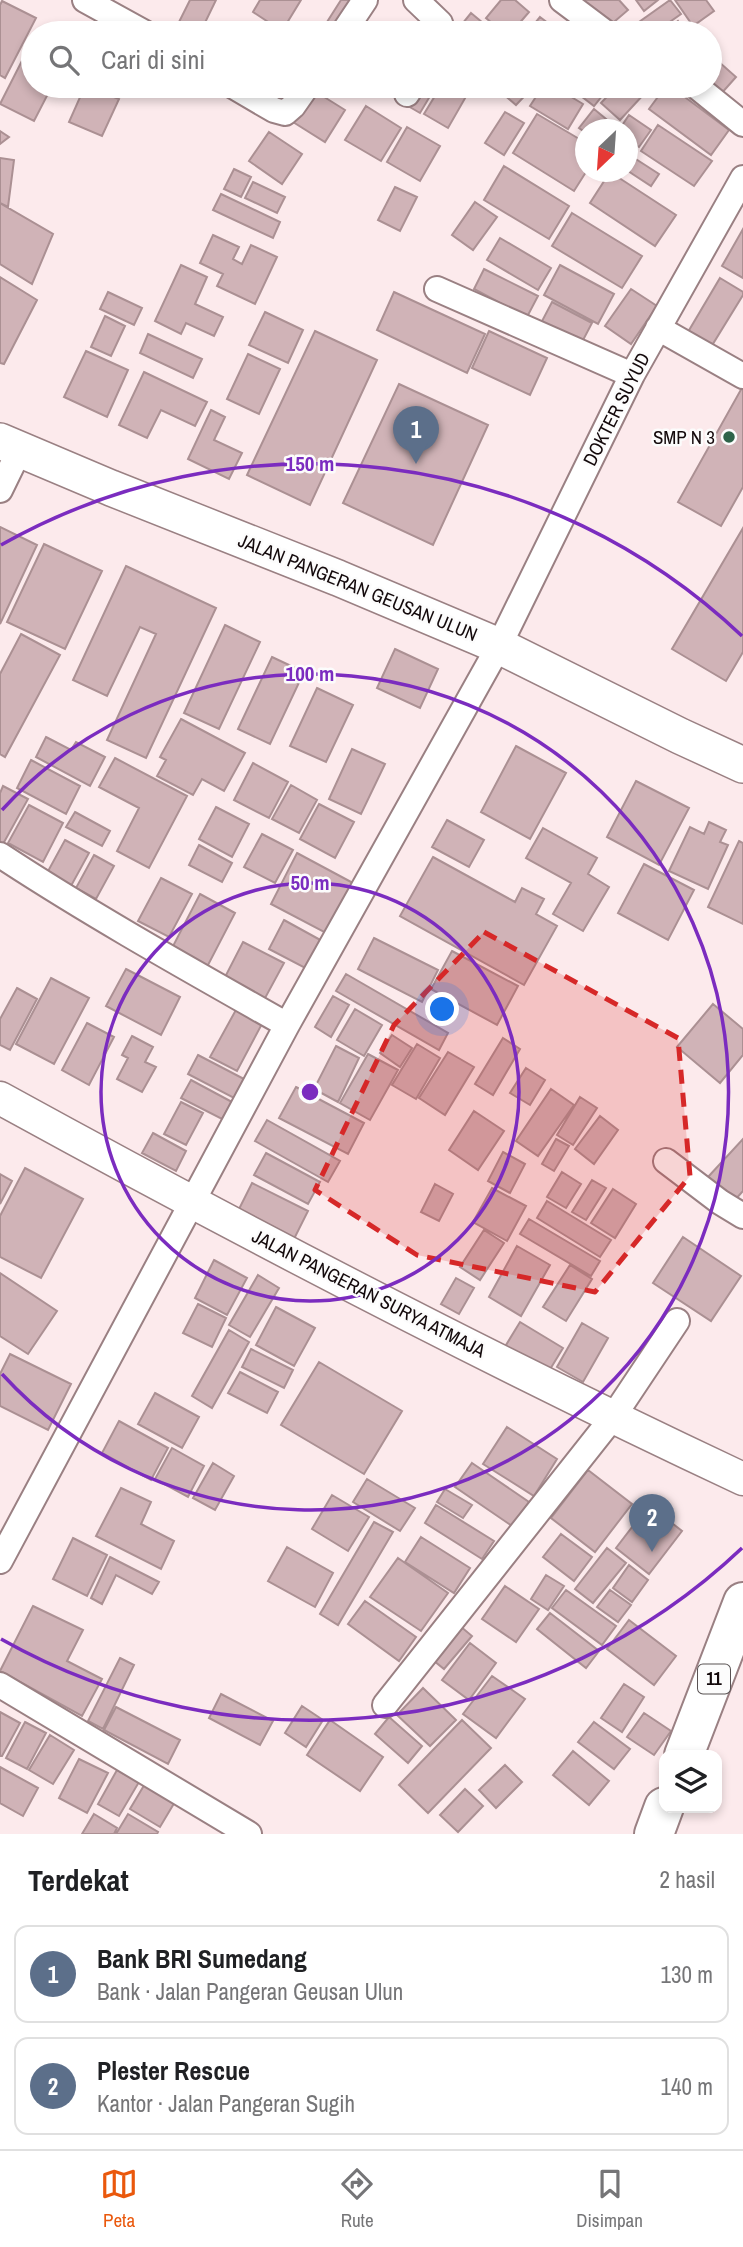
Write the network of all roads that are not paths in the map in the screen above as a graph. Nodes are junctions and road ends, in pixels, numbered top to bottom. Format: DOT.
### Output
graph roads {
  1 [pos="85,0"];
  2 [pos="365,0"];
  3 [pos="416,0"];
  4 [pos="562,0"];
  5 [pos="123,21"];
  6 [pos="351,21"];
  7 [pos="438,21"];
  8 [pos="590,21"];
  9 [pos="254,98"];
  10 [pos="299,98"];
  11 [pos="711,98"];
  12 [pos="743,124"];
  13 [pos="743,178"];
  14 [pos="437,289"];
  15 [pos="658,328"];
  16 [pos="632,375"];
  17 [pos="743,376"];
  18 [pos="10,445"];
  19 [pos="0,490"];
  20 [pos="499,646"];
  21 [pos="709,748"];
  22 [pos="743,758"];
  23 [pos="743,765"];
  24 [pos="0,855"];
  25 [pos="287,1025"];
  26 [pos="0,1098"];
  27 [pos="666,1161"];
  28 [pos="191,1203"];
  29 [pos="743,1216"];
  30 [pos="677,1321"];
  31 [pos="613,1417"];
  32 [pos="743,1479"];
  33 [pos="0,1561"];
  34 [pos="743,1602"];
  35 [pos="0,1685"];
  36 [pos="385,1705"];
  37 [pos="686,1750"];
  38 [pos="662,1813"];
  39 [pos="248,1834"];
  40 [pos="654,1834"];
  1 -- 5 [label="street"];
  2 -- 6 [label="street"];
  3 -- 7 [label="street"];
  4 -- 8 [label="street"];
  9 -- 10 [label="street"];
  11 -- 12 [label="street"];
  13 -- 15 [label="street, DOKTER SUYUD"];
  14 -- 16 [label="street"];
  15 -- 16 [label="street, DOKTER SUYUD"];
  15 -- 17 [label="street"];
  16 -- 20 [label="street, DOKTER SUYUD"];
  18 -- 19 [label="street"];
  18 -- 20 [label="main road, JALAN PANGERAN GEUSAN ULUN"];
  20 -- 21 [label="main road, JALAN PANGERAN GEUSAN ULUN"];
  20 -- 25 [label="street, DOKTER SUYUD"];
  21 -- 22 [label="main road"];
  21 -- 23 [label="main road"];
  24 -- 25 [label="street"];
  25 -- 28 [label="street, DOKTER SUYUD"];
  26 -- 28 [label="street, JALAN PANGERAN SURYA ATMAJA"];
  27 -- 29 [label="street"];
  28 -- 31 [label="street, JALAN PANGERAN SURYA ATMAJA"];
  28 -- 33 [label="street, DOKTER SUYUD"];
  30 -- 31 [label="street"];
  31 -- 32 [label="street, JALAN PANGERAN SURYA ATMAJA"];
  31 -- 36 [label="street"];
  34 -- 37 [label="highway, 11"];
  35 -- 39 [label="street"];
  38 -- 40 [label="highway"];
}
